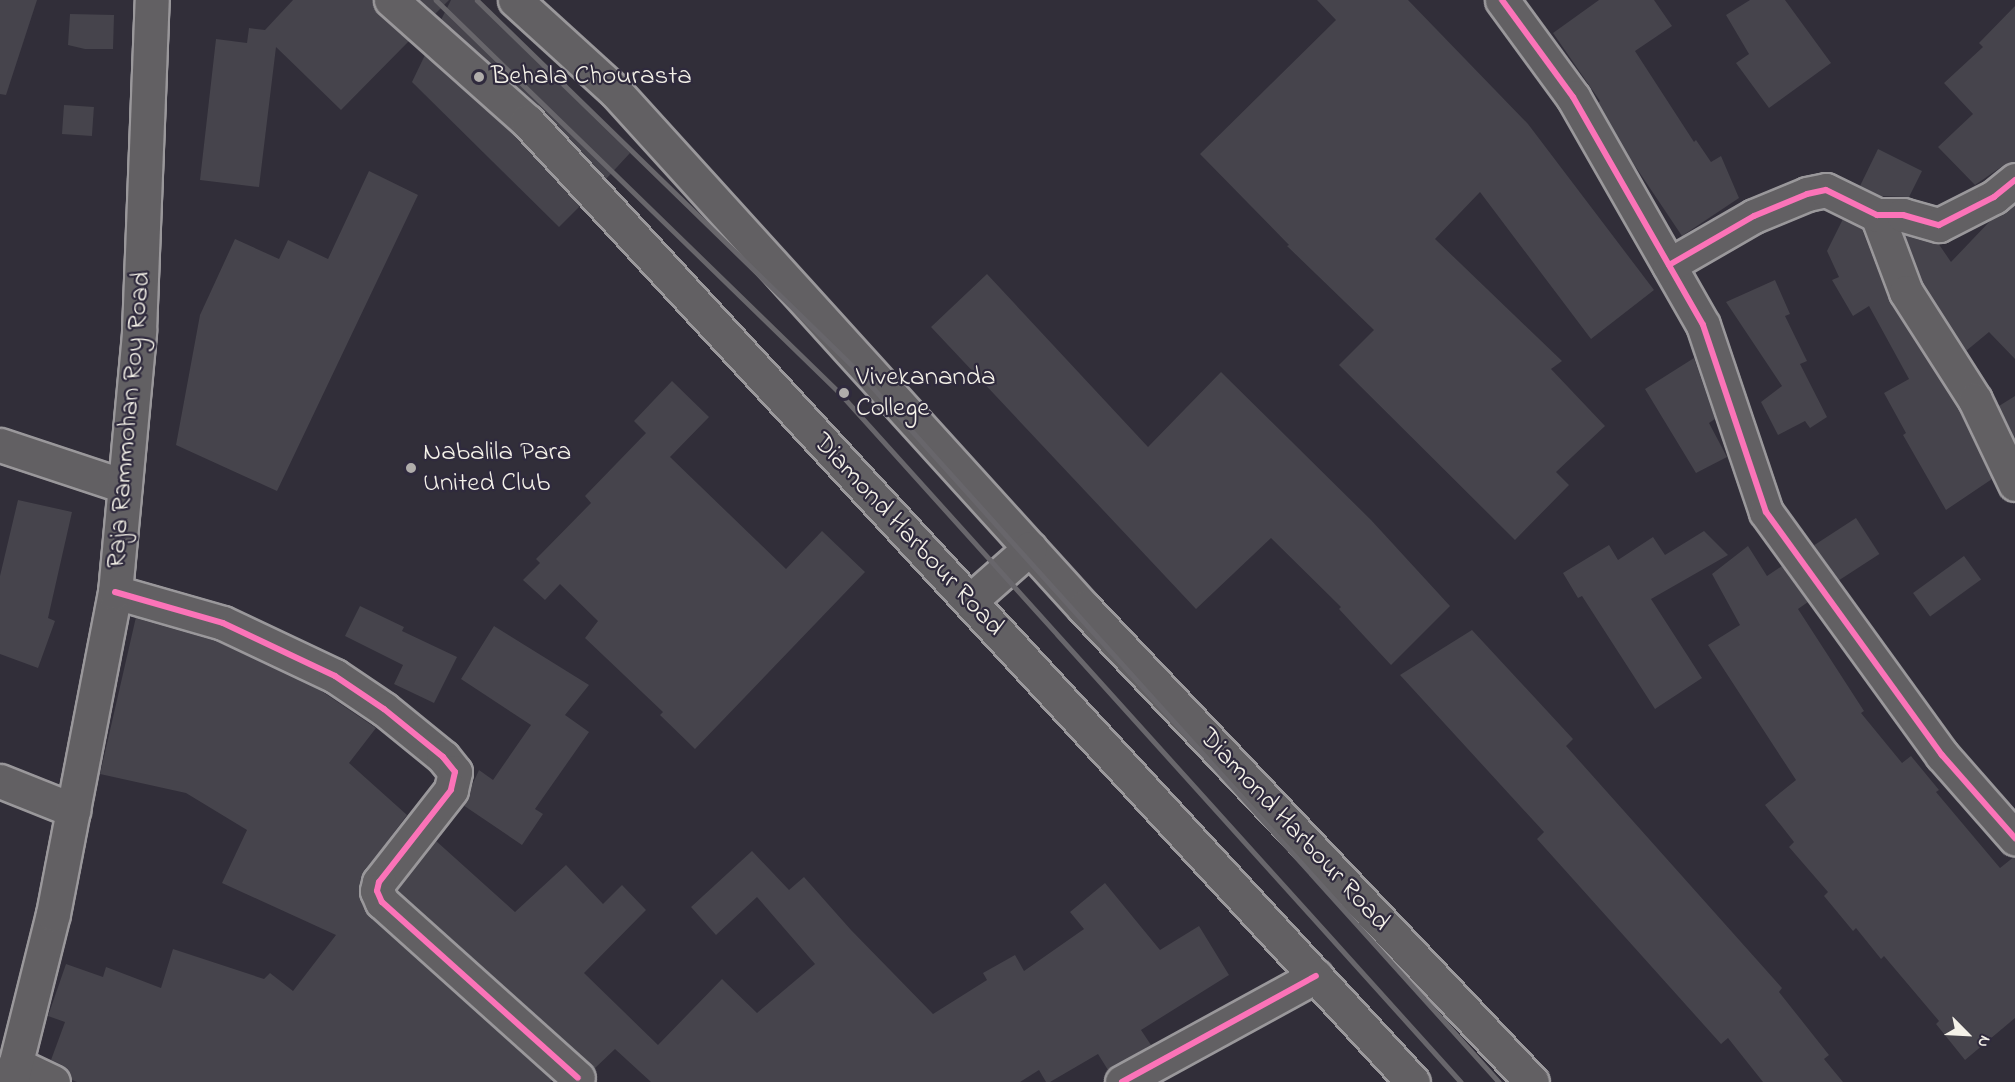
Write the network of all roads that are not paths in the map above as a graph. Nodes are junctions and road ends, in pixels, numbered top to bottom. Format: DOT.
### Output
graph roads {
  1 [pos="152,0"];
  2 [pos="391,0"];
  3 [pos="515,0"];
  4 [pos="1502,0"];
  5 [pos="2015,180"];
  6 [pos="1877,215"];
  7 [pos="1669,265"];
  8 [pos="0,445"];
  9 [pos="2015,484"];
  10 [pos="124,486"];
  11 [pos="1030,548"];
  12 [pos="115,592"];
  13 [pos="970,602"];
  14 [pos="0,781"];
  15 [pos="74,810"];
  16 [pos="2015,838"];
  17 [pos="1316,976"];
  18 [pos="13,1073"];
  19 [pos="578,1078"];
  20 [pos="53,1082"];
  21 [pos="1122,1082"];
  22 [pos="1413,1082"];
  23 [pos="1532,1082"];
  1 -- 10 [label="main road, Raja Rammohan Roy Road"];
  2 -- 13 [label="main road, Diamond Harbour Road"];
  3 -- 11 [label="main road, Diamond Harbour Road"];
  4 -- 7 [label="main road"];
  5 -- 6 [label="main road"];
  6 -- 7 [label="main road"];
  6 -- 9 [label="main road"];
  7 -- 16 [label="main road"];
  8 -- 10 [label="main road"];
  10 -- 12 [label="main road, Raja Rammohan Roy Road"];
  11 -- 13 [label="main road"];
  11 -- 23 [label="main road, Diamond Harbour Road"];
  12 -- 15 [label="main road, Raja Rammohan Roy Road"];
  12 -- 19 [label="main road"];
  13 -- 17 [label="main road, Diamond Harbour Road"];
  14 -- 15 [label="main road"];
  15 -- 18 [label="main road, Raja Rammohan Roy Road"];
  17 -- 21 [label="main road"];
  17 -- 22 [label="main road, Diamond Harbour Road"];
  18 -- 20 [label="main road"];
}
